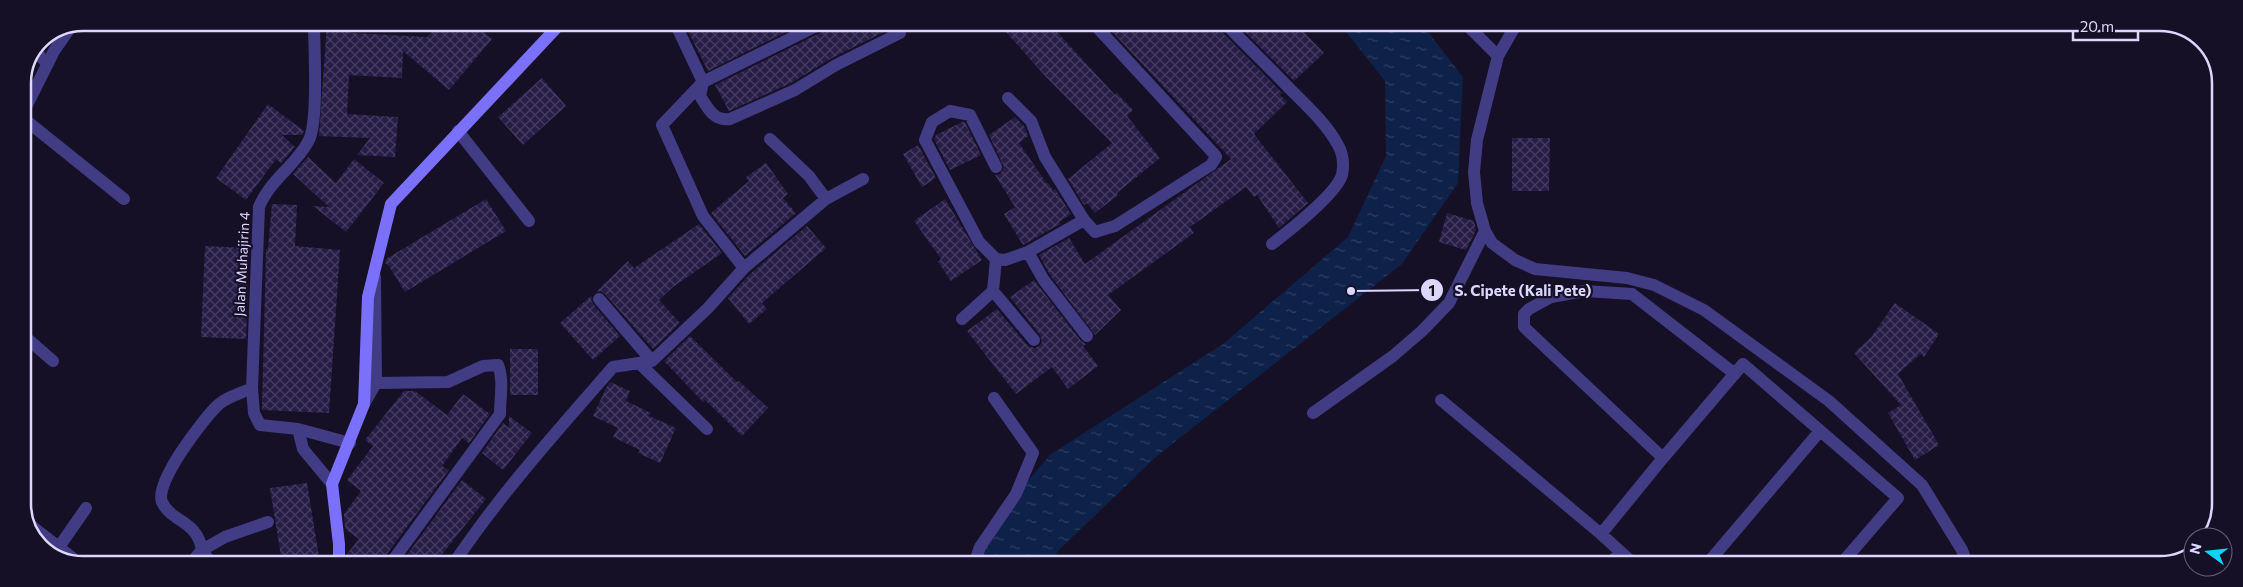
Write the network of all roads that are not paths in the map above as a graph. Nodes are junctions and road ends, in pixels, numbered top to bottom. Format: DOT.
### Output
graph roads {
  1 [pos="314,31"];
  2 [pos="553,31"];
  3 [pos="679,31"];
  4 [pos="806,31"];
  5 [pos="1100,31"];
  6 [pos="1233,31"];
  7 [pos="1473,31"];
  8 [pos="1512,31"];
  9 [pos="900,33"];
  10 [pos="66,34"];
  11 [pos="40,56"];
  12 [pos="1498,56"];
  13 [pos="48,64"];
  14 [pos="703,82"];
  15 [pos="31,90"];
  16 [pos="1008,98"];
  17 [pos="31,125"];
  18 [pos="458,131"];
  19 [pos="770,139"];
  20 [pos="996,168"];
  21 [pos="863,179"];
  22 [pos="124,199"];
  23 [pos="826,199"];
  24 [pos="1084,220"];
  25 [pos="529,221"];
  26 [pos="1485,231"];
  27 [pos="1272,244"];
  28 [pos="1028,252"];
  29 [pos="996,259"];
  30 [pos="375,265"];
  31 [pos="744,268"];
  32 [pos="993,291"];
  33 [pos="599,299"];
  34 [pos="962,319"];
  35 [pos="1087,336"];
  36 [pos="1034,340"];
  37 [pos="31,341"];
  38 [pos="53,361"];
  39 [pos="646,362"];
  40 [pos="1735,374"];
  41 [pos="376,383"];
  42 [pos="252,388"];
  43 [pos="994,398"];
  44 [pos="1442,400"];
  45 [pos="364,404"];
  46 [pos="1314,413"];
  47 [pos="298,429"];
  48 [pos="706,429"];
  49 [pos="1820,431"];
  50 [pos="350,443"];
  51 [pos="1663,458"];
  52 [pos="332,484"];
  53 [pos="86,508"];
  54 [pos="268,522"];
  55 [pos="41,533"];
  56 [pos="1601,534"];
  57 [pos="59,547"];
  58 [pos="202,550"];
  59 [pos="1620,552"];
  60 [pos="66,553"];
  61 [pos="197,556"];
  62 [pos="206,556"];
  63 [pos="339,556"];
  64 [pos="397,556"];
  65 [pos="459,556"];
  66 [pos="977,556"];
  67 [pos="1617,556"];
  68 [pos="1625,556"];
  69 [pos="1714,556"];
  70 [pos="1848,556"];
  71 [pos="1964,556"];
  1 -- 42 [label="street, Jalan Muhajirin 4"];
  2 -- 18 [label="street"];
  3 -- 14 [label="street"];
  4 -- 14 [label="street"];
  5 -- 24 [label="street"];
  6 -- 27 [label="street"];
  7 -- 12 [label="street"];
  8 -- 12 [label="street"];
  9 -- 14 [label="street"];
  10 -- 13 [label="street"];
  11 -- 13 [label="street"];
  12 -- 26 [label="street"];
  13 -- 15 [label="street"];
  14 -- 31 [label="street"];
  16 -- 24 [label="street"];
  17 -- 22 [label="street"];
  18 -- 25 [label="street"];
  18 -- 30 [label="street"];
  19 -- 23 [label="street"];
  20 -- 29 [label="street"];
  21 -- 23 [label="street"];
  23 -- 31 [label="street"];
  24 -- 28 [label="street"];
  26 -- 46 [label="street"];
  26 -- 71 [label="street"];
  28 -- 29 [label="street"];
  28 -- 35 [label="street"];
  29 -- 32 [label="street"];
  30 -- 41 [label="street"];
  30 -- 45 [label="street"];
  31 -- 39 [label="street"];
  32 -- 34 [label="street"];
  32 -- 36 [label="street"];
  33 -- 39 [label="street"];
  37 -- 38 [label="street"];
  39 -- 48 [label="street"];
  39 -- 65 [label="street"];
  40 -- 49 [label="street"];
  40 -- 51 [label="street"];
  40 -- 51 [label="street"];
  41 -- 45 [label="street"];
  41 -- 64 [label="street"];
  42 -- 47 [label="street, Jalan Muhajirin 4"];
  42 -- 58 [label="street"];
  43 -- 66 [label="street"];
  44 -- 56 [label="street"];
  45 -- 50 [label="street"];
  47 -- 50 [label="street"];
  47 -- 52 [label="street"];
  49 -- 69 [label="street"];
  49 -- 70 [label="street"];
  50 -- 52 [label="street"];
  51 -- 56 [label="street"];
  52 -- 63 [label="street"];
  53 -- 57 [label="street"];
  54 -- 58 [label="street"];
  55 -- 57 [label="street"];
  56 -- 59 [label="street"];
  57 -- 60 [label="street"];
  58 -- 61 [label="street"];
  58 -- 62 [label="street"];
  59 -- 67 [label="street"];
  59 -- 68 [label="street"];
}
